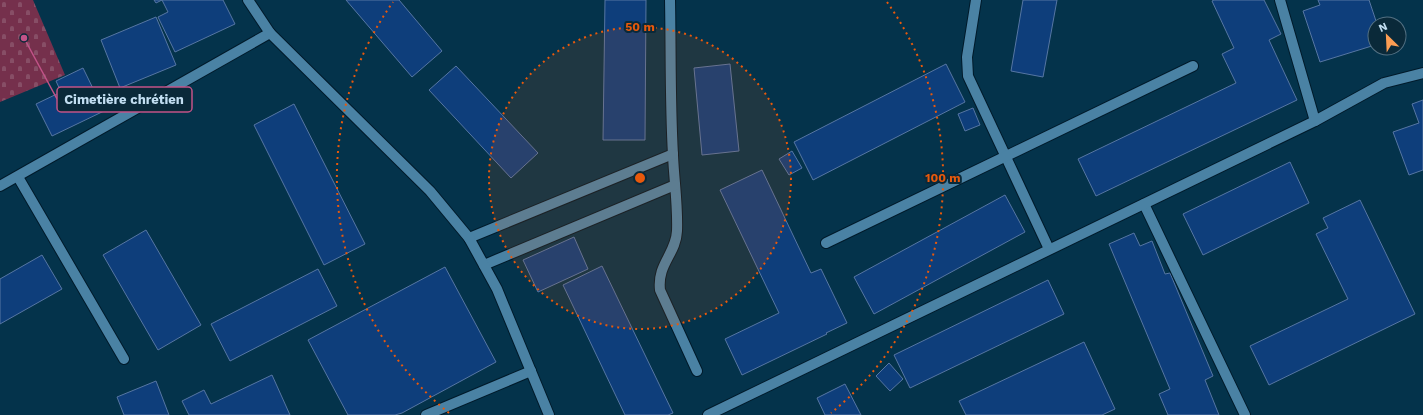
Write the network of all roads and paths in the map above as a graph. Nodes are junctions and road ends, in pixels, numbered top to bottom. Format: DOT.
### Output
graph roads {
  1 [pos="248,0"];
  2 [pos="670,0"];
  3 [pos="976,0"];
  4 [pos="1280,0"];
  5 [pos="270,33"];
  6 [pos="1192,66"];
  7 [pos="1423,73"];
  8 [pos="1314,121"];
  9 [pos="673,154"];
  10 [pos="1005,156"];
  11 [pos="18,177"];
  12 [pos="675,185"];
  13 [pos="0,186"];
  14 [pos="1144,204"];
  15 [pos="468,238"];
  16 [pos="826,243"];
  17 [pos="1049,250"];
  18 [pos="484,265"];
  19 [pos="124,359"];
  20 [pos="531,371"];
  21 [pos="697,371"];
  22 [pos="426,415"];
  23 [pos="549,415"];
  24 [pos="708,415"];
  25 [pos="1245,415"];
  1 -- 5 [label="street"];
  2 -- 9 [label="street"];
  3 -- 10 [label="street"];
  4 -- 8 [label="street"];
  5 -- 11 [label="street"];
  5 -- 15 [label="street"];
  6 -- 10 [label="street"];
  7 -- 8 [label="street"];
  8 -- 14 [label="street"];
  9 -- 12 [label="street"];
  9 -- 15 [label="street"];
  10 -- 16 [label="street"];
  10 -- 17 [label="street"];
  11 -- 13 [label="street"];
  11 -- 19 [label="street"];
  12 -- 18 [label="street"];
  12 -- 21 [label="street"];
  14 -- 17 [label="street"];
  14 -- 25 [label="street"];
  15 -- 18 [label="street"];
  17 -- 24 [label="street"];
  18 -- 20 [label="street"];
  20 -- 22 [label="street"];
  20 -- 23 [label="street"];
}
